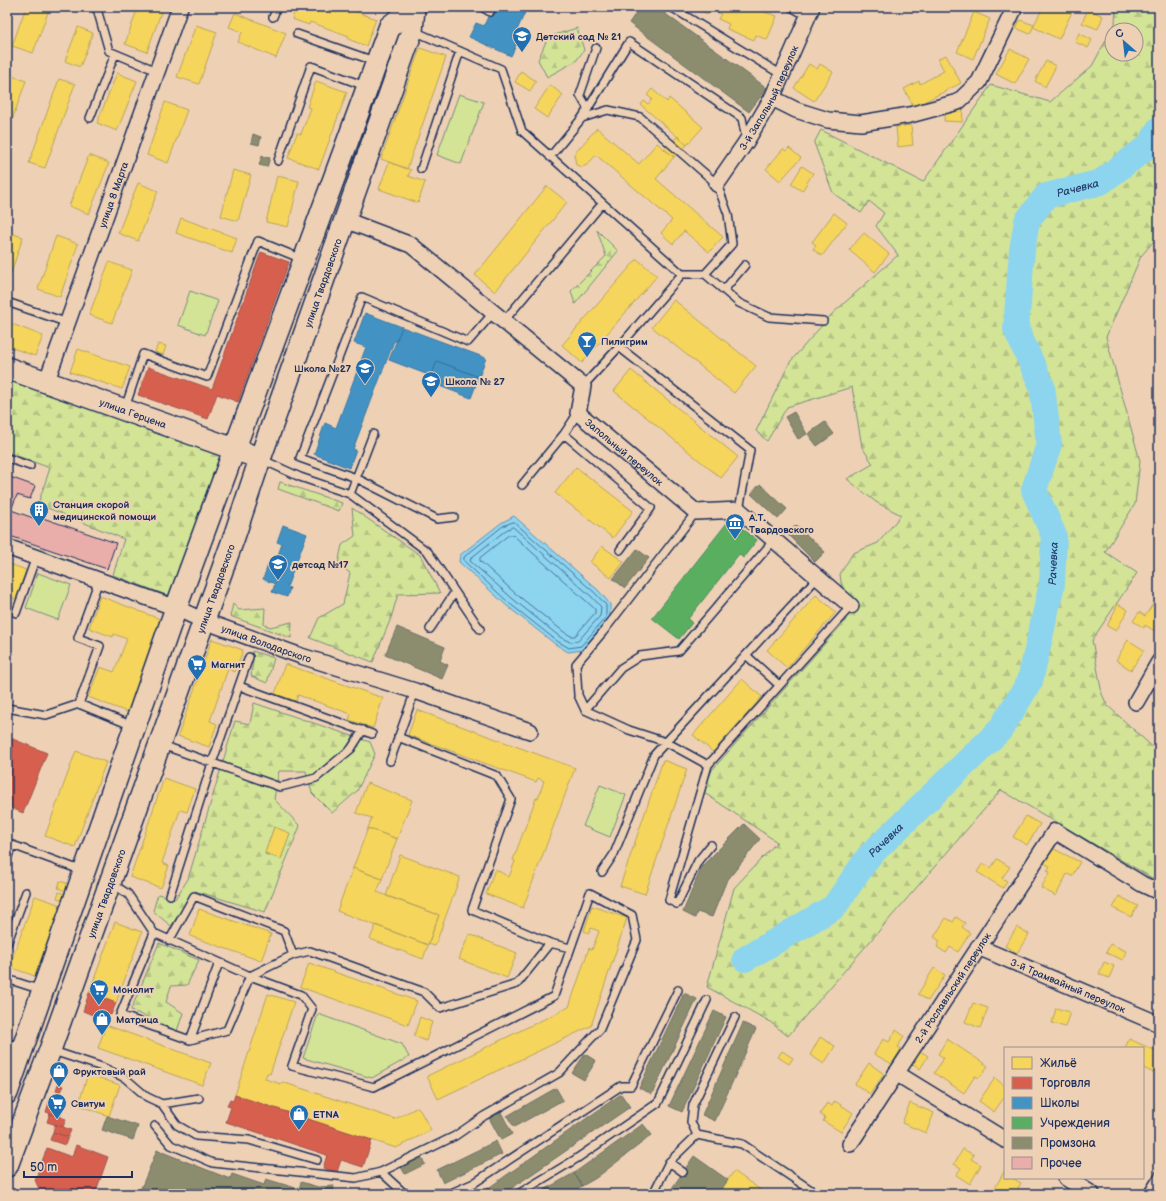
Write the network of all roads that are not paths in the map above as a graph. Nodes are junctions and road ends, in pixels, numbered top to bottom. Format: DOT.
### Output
graph roads {
  1 [pos="93,7"];
  2 [pos="180,7"];
  3 [pos="277,7"];
  4 [pos="414,7"];
  5 [pos="482,7"];
  6 [pos="671,7"];
  7 [pos="792,7"];
  8 [pos="1015,7"];
  9 [pos="809,11"];
  10 [pos="490,12"];
  11 [pos="273,17"];
  12 [pos="412,31"];
  13 [pos="297,34"];
  14 [pos="596,48"];
  15 [pos="460,51"];
  16 [pos="115,54"];
  17 [pos="376,62"];
  18 [pos="157,71"];
  19 [pos="782,75"];
  20 [pos="367,87"];
  21 [pos="772,98"];
  22 [pos="588,109"];
  23 [pos="90,118"];
  24 [pos="582,118"];
  25 [pos="746,142"];
  26 [pos="550,157"];
  27 [pos="278,161"];
  28 [pos="421,169"];
  29 [pos="717,184"];
  30 [pos="602,204"];
  31 [pos="345,220"];
  32 [pos="304,260"];
  33 [pos="745,265"];
  34 [pos="682,274"];
  35 [pos="705,274"];
  36 [pos="724,290"];
  37 [pos="7,302"];
  38 [pos="498,317"];
  39 [pos="823,321"];
  40 [pos="68,323"];
  41 [pos="619,347"];
  42 [pos="7,368"];
  43 [pos="46,383"];
  44 [pos="583,386"];
  45 [pos="125,409"];
  46 [pos="578,414"];
  47 [pos="373,434"];
  48 [pos="564,434"];
  49 [pos="235,448"];
  50 [pos="7,458"];
  51 [pos="260,459"];
  52 [pos="30,466"];
  53 [pos="356,478"];
  54 [pos="522,485"];
  55 [pos="350,494"];
  56 [pos="739,510"];
  57 [pos="696,512"];
  58 [pos="454,517"];
  59 [pos="774,540"];
  60 [pos="7,547"];
  61 [pos="620,550"];
  62 [pos="36,557"];
  63 [pos="818,576"];
  64 [pos="99,580"];
  65 [pos="455,592"];
  66 [pos="851,606"];
  67 [pos="176,608"];
  68 [pos="16,613"];
  69 [pos="204,621"];
  70 [pos="430,629"];
  71 [pos="480,629"];
  72 [pos="746,655"];
  73 [pos="249,657"];
  74 [pos="1159,662"];
  75 [pos="779,685"];
  76 [pos="239,686"];
  77 [pos="415,691"];
  78 [pos="1136,702"];
  79 [pos="79,704"];
  80 [pos="7,708"];
  81 [pos="585,710"];
  82 [pos="135,727"];
  83 [pos="363,730"];
  84 [pos="530,731"];
  85 [pos="372,734"];
  86 [pos="398,736"];
  87 [pos="666,742"];
  88 [pos="160,744"];
  89 [pos="390,761"];
  90 [pos="212,763"];
  91 [pos="708,764"];
  92 [pos="10,844"];
  93 [pos="711,845"];
  94 [pos="7,859"];
  95 [pos="85,871"];
  96 [pos="602,872"];
  97 [pos="110,883"];
  98 [pos="26,892"];
  99 [pos="1159,892"];
  100 [pos="170,895"];
  101 [pos="154,933"];
  102 [pos="61,938"];
  103 [pos="169,941"];
  104 [pos="550,943"];
  105 [pos="7,944"];
  106 [pos="978,947"];
  107 [pos="570,948"];
  108 [pos="293,955"];
  109 [pos="219,964"];
  110 [pos="250,976"];
  111 [pos="7,979"];
  112 [pos="678,990"];
  113 [pos="707,1000"];
  114 [pos="735,1017"];
  115 [pos="1159,1024"];
  116 [pos="190,1040"];
  117 [pos="15,1046"];
  118 [pos="50,1050"];
  119 [pos="896,1073"];
  120 [pos="7,1093"];
  121 [pos="199,1098"];
  122 [pos="162,1104"];
  123 [pos="155,1126"];
  124 [pos="697,1135"];
  125 [pos="1004,1139"];
  126 [pos="850,1144"];
  127 [pos="317,1160"];
  128 [pos="669,1162"];
  129 [pos="7,1166"];
  130 [pos="381,1172"];
  131 [pos="683,1172"];
  132 [pos="1159,1175"];
  133 [pos="1068,1179"];
  134 [pos="405,1193"];
  135 [pos="518,1194"];
  136 [pos="653,1194"];
  137 [pos="817,1194"];
  138 [pos="1092,1194"];
  139 [pos="1147,1194"];
  1 -- 16 [label="lane"];
  2 -- 18 [label="street, улица 8 Марта"];
  3 -- 11 [label="lane"];
  4 -- 12 [label="street, улица Твардовского"];
  4 -- 17 [label="street, улица Твардовского"];
  5 -- 10 [label="lane"];
  6 -- 19 [label="lane"];
  7 -- 9 [label="lane"];
  8 -- 21 [label="street"];
  9 -- 19 [label="street, 3-й Запольный переулок"];
  12 -- 15 [label="lane"];
  12 -- 31 [label="street, улица Твардовского"];
  13 -- 17 [label="lane"];
  14 -- 22 [label="lane"];
  15 -- 26 [label="lane"];
  15 -- 28 [label="lane"];
  16 -- 18 [label="lane"];
  16 -- 23 [label="lane"];
  17 -- 20 [label="street, улица Твардовского"];
  18 -- 40 [label="street, улица 8 Марта"];
  19 -- 21 [label="street, 3-й Запольный переулок"];
  20 -- 27 [label="lane"];
  20 -- 32 [label="street, улица Твардовского"];
  21 -- 25 [label="street, 3-й Запольный переулок"];
  22 -- 24 [label="lane"];
  22 -- 25 [label="lane"];
  24 -- 26 [label="lane"];
  24 -- 29 [label="lane"];
  25 -- 29 [label="street, 3-й Запольный переулок"];
  26 -- 30 [label="lane"];
  29 -- 35 [label="lane"];
  30 -- 34 [label="lane"];
  30 -- 38 [label="lane"];
  31 -- 38 [label="street"];
  31 -- 51 [label="street, улица Твардовского"];
  32 -- 45 [label="lane"];
  32 -- 49 [label="street, улица Твардовского"];
  33 -- 36 [label="lane"];
  34 -- 35 [label="lane"];
  34 -- 41 [label="lane"];
  35 -- 36 [label="lane"];
  36 -- 39 [label="lane"];
  37 -- 40 [label="lane"];
  38 -- 44 [label="street"];
  38 -- 53 [label="lane"];
  40 -- 43 [label="street, улица 8 Марта"];
  41 -- 44 [label="lane"];
  41 -- 56 [label="lane"];
  42 -- 43 [label="street, улица Герцена"];
  43 -- 45 [label="street, улица Герцена"];
  44 -- 46 [label="street, Запольный переулок"];
  45 -- 49 [label="street, улица Герцена"];
  46 -- 48 [label="lane"];
  46 -- 57 [label="street, Запольный переулок"];
  47 -- 53 [label="lane"];
  48 -- 54 [label="lane"];
  48 -- 61 [label="lane"];
  49 -- 51 [label="street, улица Герцена"];
  49 -- 67 [label="street, улица Твардовского"];
  50 -- 52 [label="lane"];
  51 -- 55 [label="lane"];
  51 -- 69 [label="street, улица Твардовского"];
  53 -- 55 [label="lane"];
  53 -- 58 [label="lane"];
  55 -- 65 [label="lane"];
  56 -- 57 [label="street"];
  56 -- 59 [label="street"];
  57 -- 81 [label="lane"];
  59 -- 63 [label="street"];
  59 -- 81 [label="lane"];
  60 -- 62 [label="street, улица Володарского"];
  62 -- 64 [label="street, улица Володарского"];
  62 -- 68 [label="lane"];
  63 -- 66 [label="street"];
  63 -- 72 [label="lane"];
  64 -- 67 [label="street, улица Володарского"];
  64 -- 79 [label="lane"];
  65 -- 70 [label="lane"];
  65 -- 71 [label="lane"];
  66 -- 75 [label="lane"];
  67 -- 69 [label="street, улица Володарского"];
  67 -- 82 [label="street, улица Твардовского"];
  69 -- 77 [label="street, улица Володарского"];
  69 -- 88 [label="street, улица Твардовского"];
  72 -- 75 [label="lane"];
  72 -- 87 [label="lane"];
  73 -- 76 [label="lane"];
  74 -- 78 [label="street"];
  75 -- 91 [label="lane"];
  76 -- 83 [label="lane"];
  76 -- 90 [label="lane"];
  77 -- 84 [label="street, улица Володарского"];
  77 -- 86 [label="lane"];
  79 -- 80 [label="lane"];
  79 -- 82 [label="lane"];
  81 -- 87 [label="lane"];
  82 -- 95 [label="street, улица Твардовского"];
  83 -- 85 [label="lane"];
  83 -- 90 [label="lane"];
  86 -- 89 [label="lane"];
  86 -- 104 [label="lane"];
  87 -- 91 [label="lane"];
  87 -- 96 [label="lane"];
  88 -- 90 [label="lane"];
  88 -- 97 [label="street, улица Твардовского"];
  90 -- 100 [label="lane"];
  91 -- 93 [label="lane"];
  92 -- 94 [label="lane"];
  92 -- 95 [label="lane"];
  95 -- 97 [label="street"];
  95 -- 102 [label="street, улица Твардовского"];
  97 -- 101 [label="lane"];
  97 -- 118 [label="street, улица Твардовского"];
  98 -- 105 [label="lane"];
  99 -- 106 [label="street, 2-й Рославльский переулок"];
  101 -- 103 [label="lane"];
  101 -- 116 [label="lane"];
  102 -- 111 [label="lane"];
  102 -- 117 [label="street, улица Твардовского"];
  103 -- 108 [label="lane"];
  103 -- 109 [label="lane"];
  104 -- 107 [label="lane"];
  104 -- 108 [label="lane"];
  106 -- 115 [label="street, 3-й Трамвайный переулок"];
  106 -- 119 [label="street, 2-й Рославльский переулок"];
  107 -- 110 [label="lane"];
  107 -- 130 [label="lane"];
  108 -- 110 [label="lane"];
  109 -- 110 [label="lane"];
  109 -- 116 [label="lane"];
  110 -- 116 [label="lane"];
  112 -- 134 [label="lane"];
  113 -- 135 [label="lane"];
  114 -- 124 [label="lane"];
  117 -- 120 [label="street, улица Твардовского"];
  118 -- 122 [label="lane"];
  118 -- 129 [label="street, улица Твардовского"];
  119 -- 125 [label="street"];
  119 -- 126 [label="street, 2-й Рославльский переулок"];
  121 -- 122 [label="lane"];
  122 -- 127 [label="lane"];
  123 -- 130 [label="lane"];
  124 -- 128 [label="lane"];
  124 -- 137 [label="lane"];
  128 -- 131 [label="lane"];
  128 -- 136 [label="lane"];
  130 -- 134 [label="lane"];
  132 -- 139 [label="lane"];
  133 -- 138 [label="street"];
}
